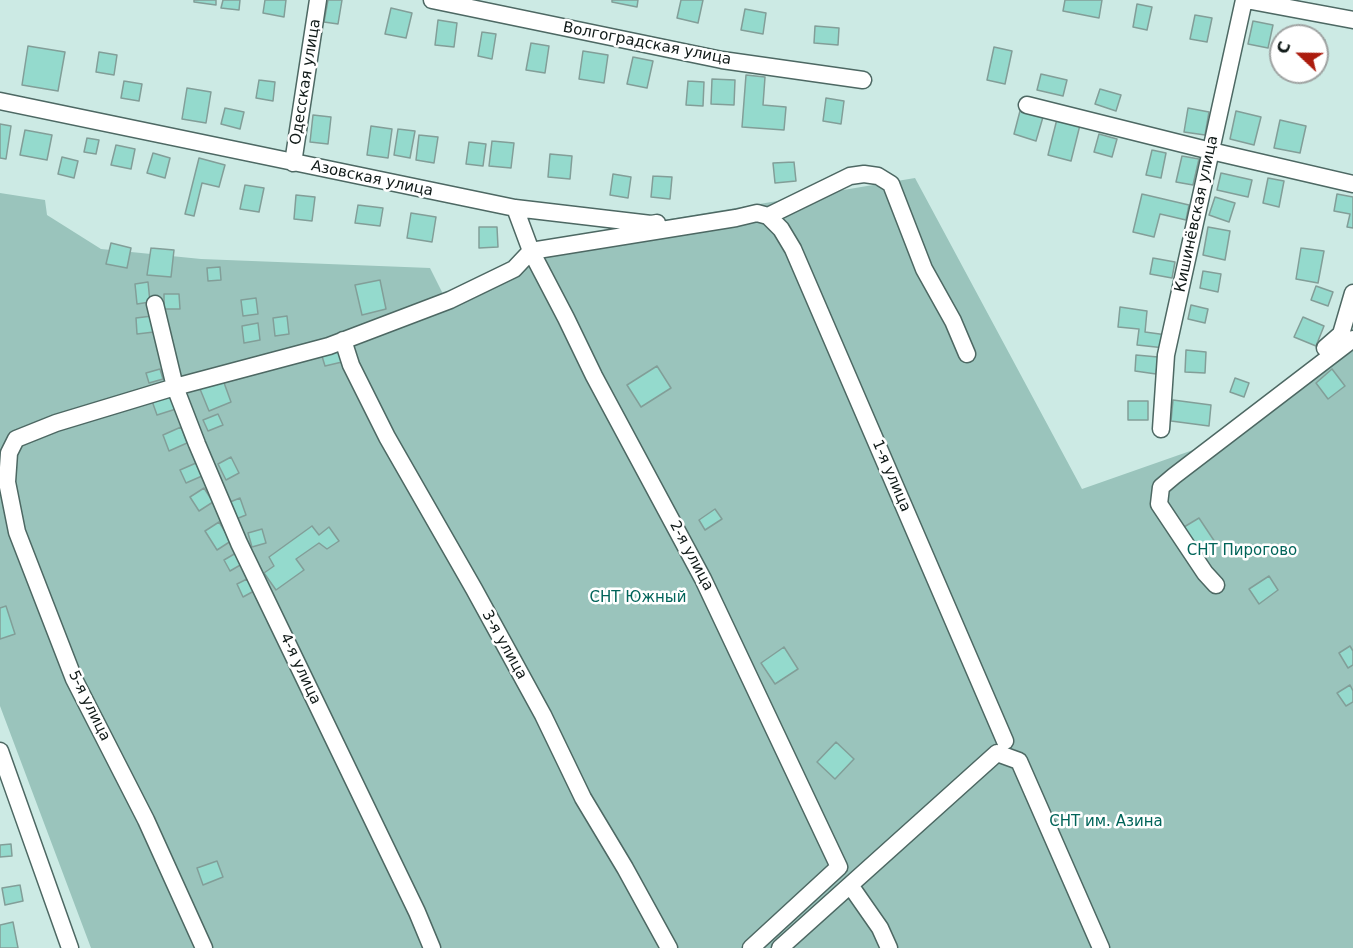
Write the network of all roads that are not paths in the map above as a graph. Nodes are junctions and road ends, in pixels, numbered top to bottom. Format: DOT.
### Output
graph roads {
  1 [pos="318,0"];
  2 [pos="432,0"];
  3 [pos="1245,0"];
  4 [pos="1353,20"];
  5 [pos="863,80"];
  6 [pos="0,101"];
  7 [pos="1027,105"];
  8 [pos="1210,151"];
  9 [pos="293,163"];
  10 [pos="1353,184"];
  11 [pos="746,207"];
  12 [pos="515,208"];
  13 [pos="768,216"];
  14 [pos="531,251"];
  15 [pos="1353,293"];
  16 [pos="155,304"];
  17 [pos="1353,339"];
  18 [pos="344,340"];
  19 [pos="967,354"];
  20 [pos="1281,386"];
  21 [pos="175,387"];
  22 [pos="1161,429"];
  23 [pos="1216,585"];
  24 [pos="1005,741"];
  25 [pos="0,751"];
  26 [pos="850,885"];
  27 [pos="70,948"];
  28 [pos="204,948"];
  29 [pos="432,948"];
  30 [pos="669,948"];
  31 [pos="751,948"];
  32 [pos="780,948"];
  33 [pos="889,948"];
  34 [pos="1101,948"];
  1 -- 9 [label="street, Одесская улица"];
  2 -- 5 [label="street, Волгоградская улица"];
  3 -- 4 [label="street"];
  3 -- 8 [label="street, Кишинёвская улица"];
  6 -- 9 [label="street, Азовская улица"];
  7 -- 8 [label="street"];
  8 -- 10 [label="street"];
  8 -- 22 [label="street, Кишинёвская улица"];
  9 -- 12 [label="street, Азовская улица"];
  11 -- 12 [label="street, Азовская улица"];
  12 -- 14 [label="street, 2-я улица"];
  13 -- 14 [label="street"];
  13 -- 19 [label="street"];
  13 -- 24 [label="street, 1-я улица"];
  14 -- 18 [label="street"];
  14 -- 31 [label="street, 2-я улица"];
  15 -- 20 [label="street"];
  16 -- 21 [label="street, 4-я улица"];
  17 -- 23 [label="street"];
  18 -- 21 [label="street"];
  18 -- 30 [label="street, 3-я улица"];
  21 -- 28 [label="street, 5-я улица"];
  21 -- 29 [label="street, 4-я улица"];
  25 -- 27 [label="street"];
  26 -- 32 [label="street"];
  26 -- 33 [label="street"];
  26 -- 34 [label="street"];
}
